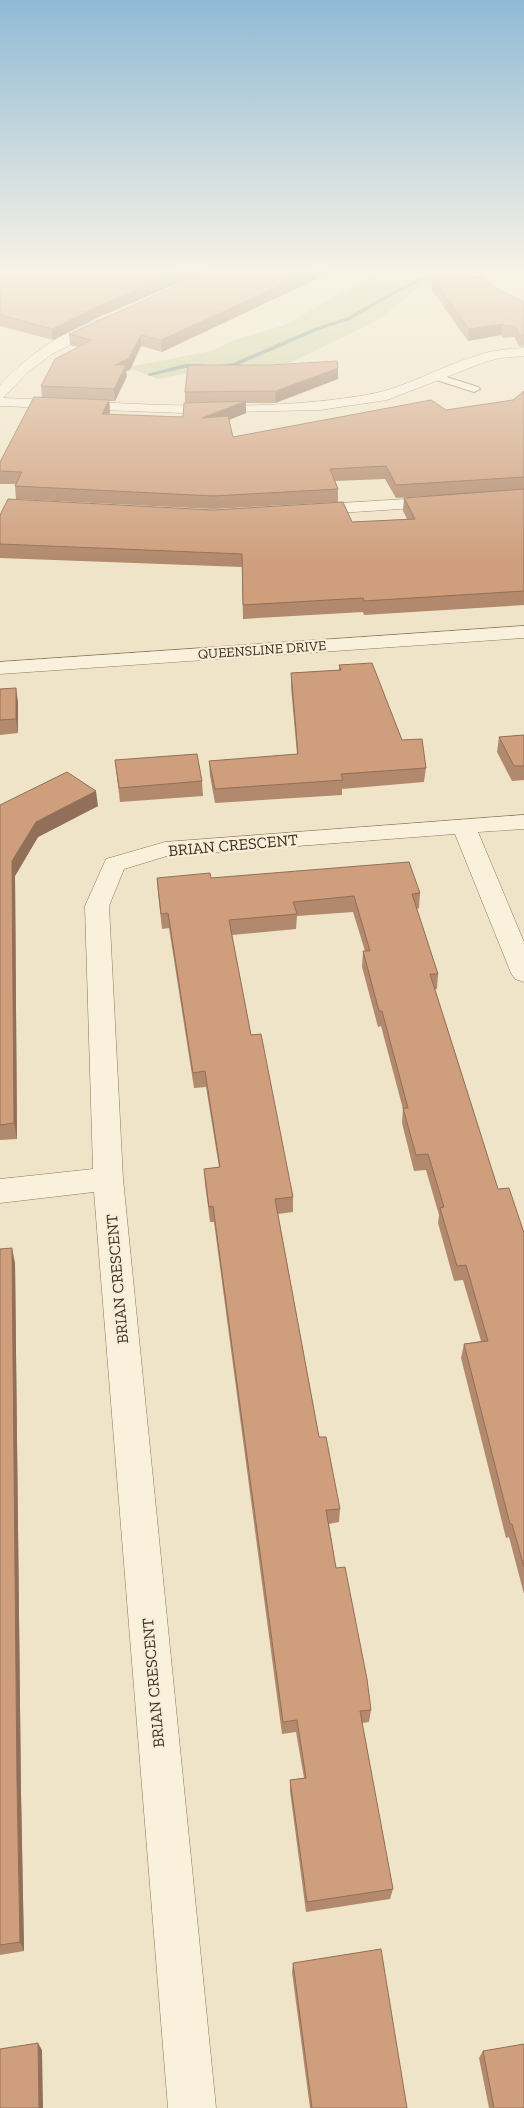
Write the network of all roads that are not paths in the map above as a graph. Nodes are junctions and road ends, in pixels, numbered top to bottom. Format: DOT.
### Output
graph roads {
  1 [pos="26,366"];
  2 [pos="458,366"];
  3 [pos="434,376"];
  4 [pos="474,389"];
  5 [pos="0,394"];
  6 [pos="0,402"];
  7 [pos="456,501"];
  8 [pos="291,511"];
  9 [pos="524,632"];
  10 [pos="0,668"];
  11 [pos="524,822"];
  12 [pos="464,827"];
  13 [pos="524,973"];
  14 [pos="108,1179"];
  15 [pos="0,1191"];
  16 [pos="192,2108"];
  1 -- 5 [label="street"];
  2 -- 3 [label="street"];
  3 -- 4 [label="lane"];
  3 -- 6 [label="street"];
  7 -- 8 [label="street"];
  9 -- 10 [label="street, QUEENSLINE DRIVE"];
  11 -- 12 [label="street, BRIAN CRESCENT"];
  12 -- 13 [label="street"];
  12 -- 14 [label="street, BRIAN CRESCENT"];
  14 -- 15 [label="street"];
  14 -- 16 [label="street, BRIAN CRESCENT"];
}
